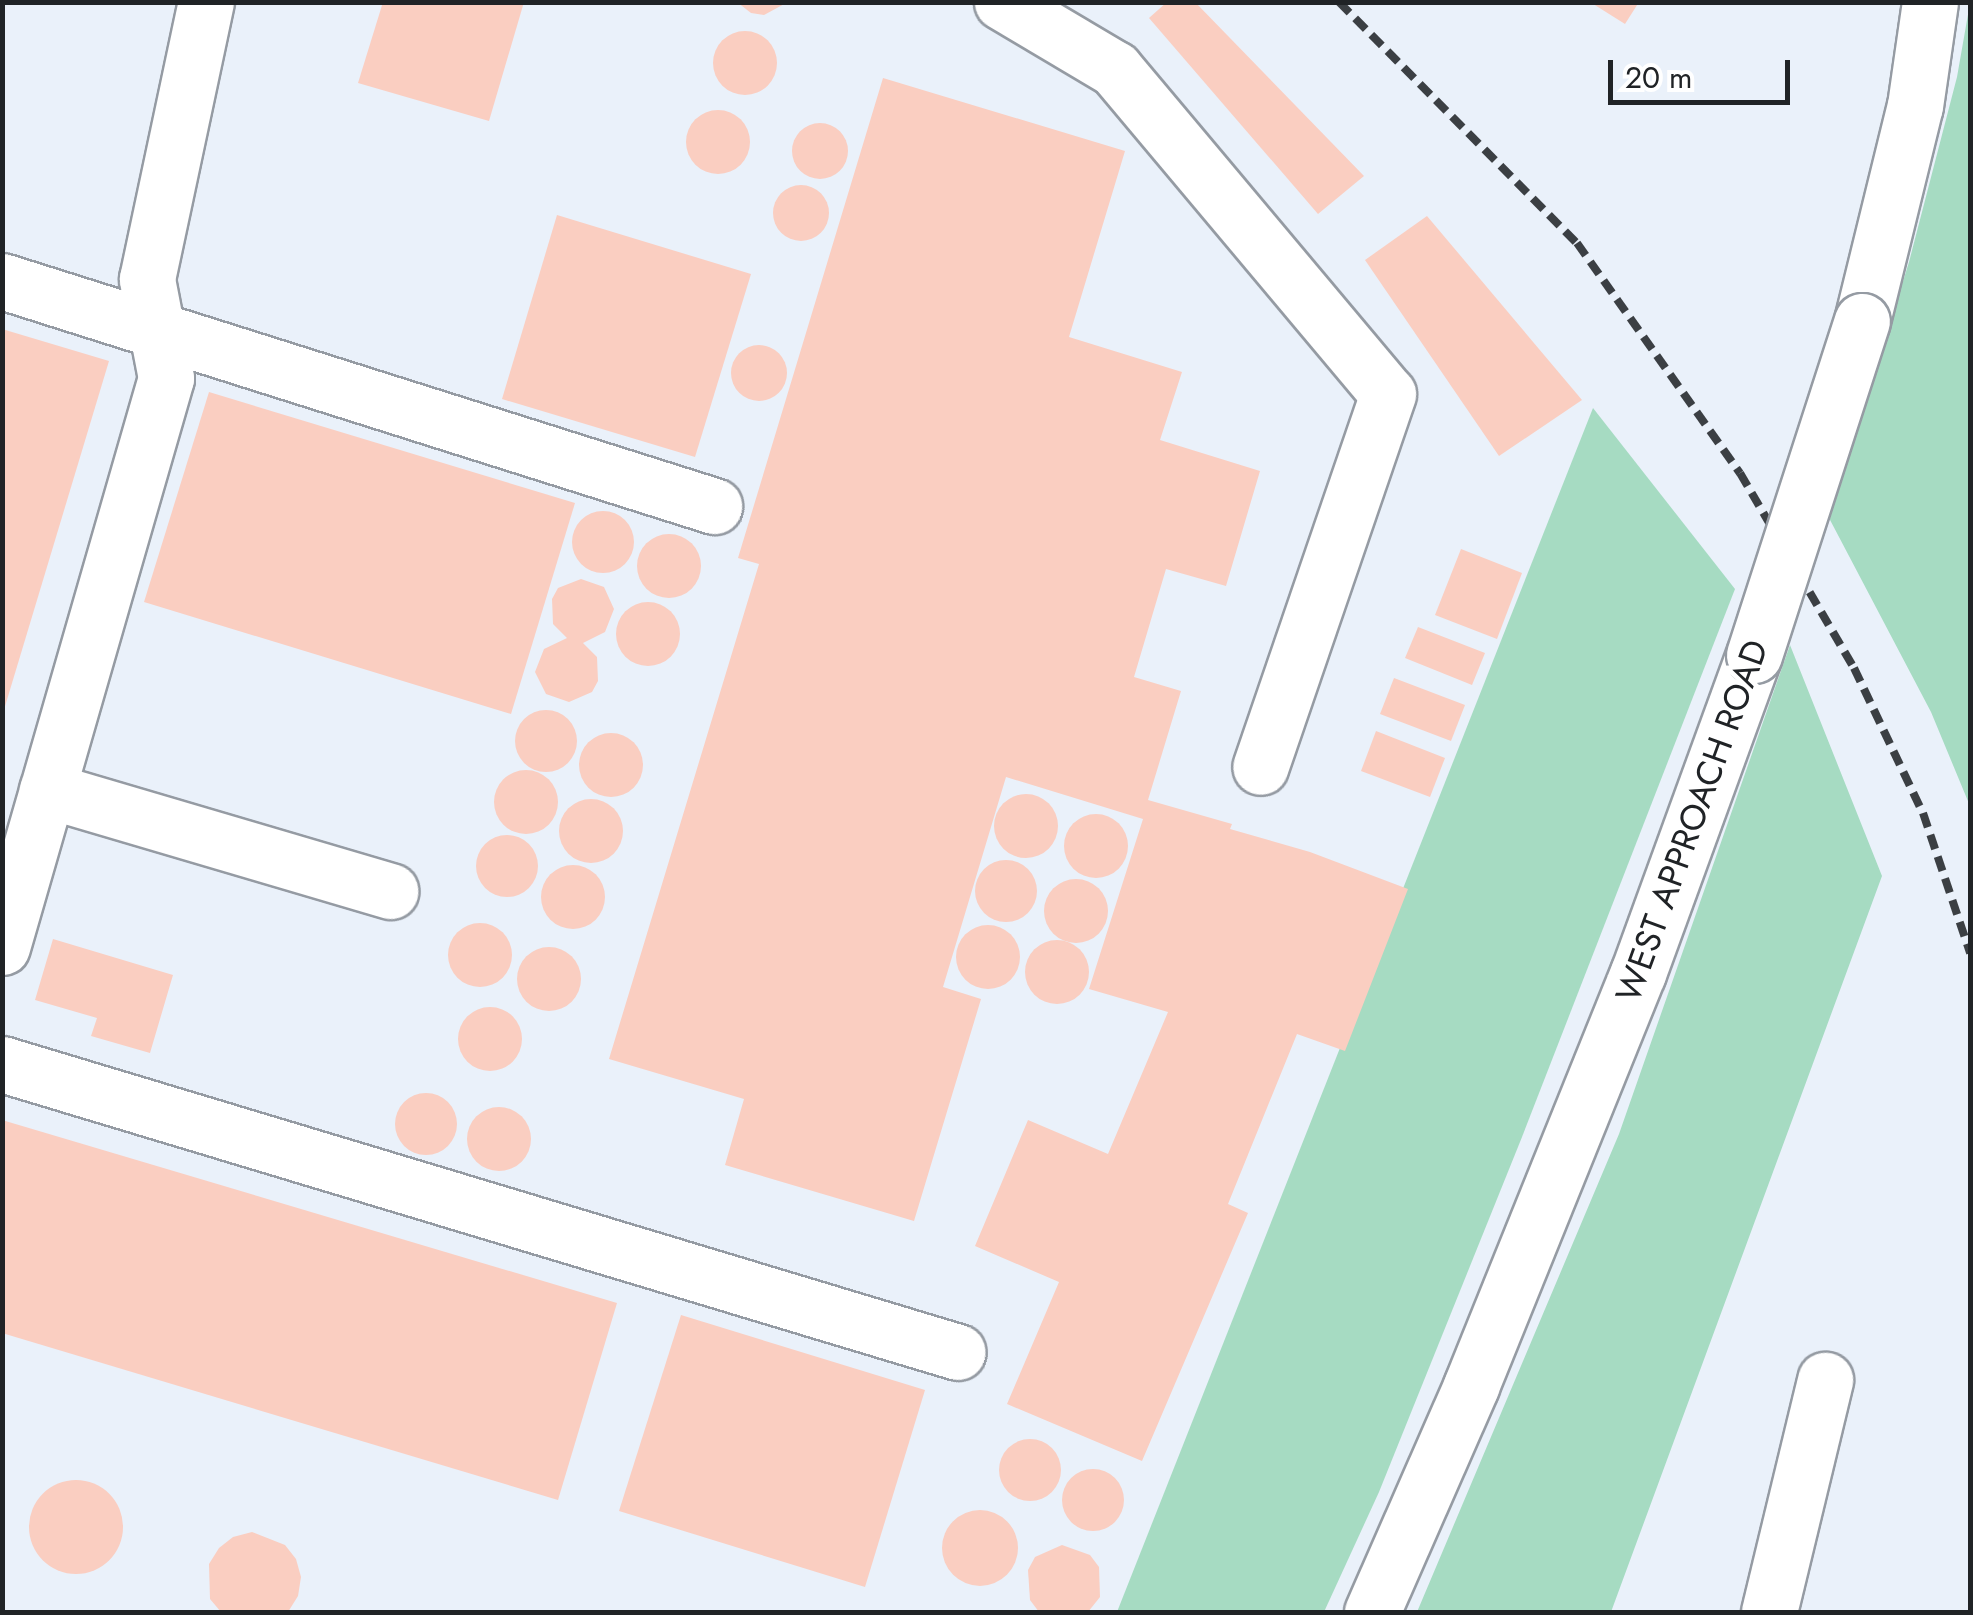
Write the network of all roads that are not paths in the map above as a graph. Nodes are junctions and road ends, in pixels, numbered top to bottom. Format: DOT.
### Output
graph roads {
  1 [pos="206,2"];
  2 [pos="1002,2"];
  3 [pos="1930,2"];
  4 [pos="2,281"];
  5 [pos="156,326"];
  6 [pos="714,506"];
  7 [pos="1260,766"];
  8 [pos="47,790"];
  9 [pos="390,892"];
  10 [pos="2,947"];
  11 [pos="2,1064"];
  12 [pos="958,1352"];
  13 [pos="1825,1380"];
  14 [pos="1372,1612"];
  15 [pos="1769,1612"];
  1 -- 5 [label="street"];
  2 -- 7 [label="street"];
  3 -- 14 [label="street, WEST APPROACH ROAD, bridge"];
  4 -- 5 [label="street"];
  5 -- 6 [label="street"];
  5 -- 8 [label="street"];
  8 -- 9 [label="street"];
  8 -- 10 [label="street"];
  11 -- 12 [label="street"];
  13 -- 15 [label="street"];
}
